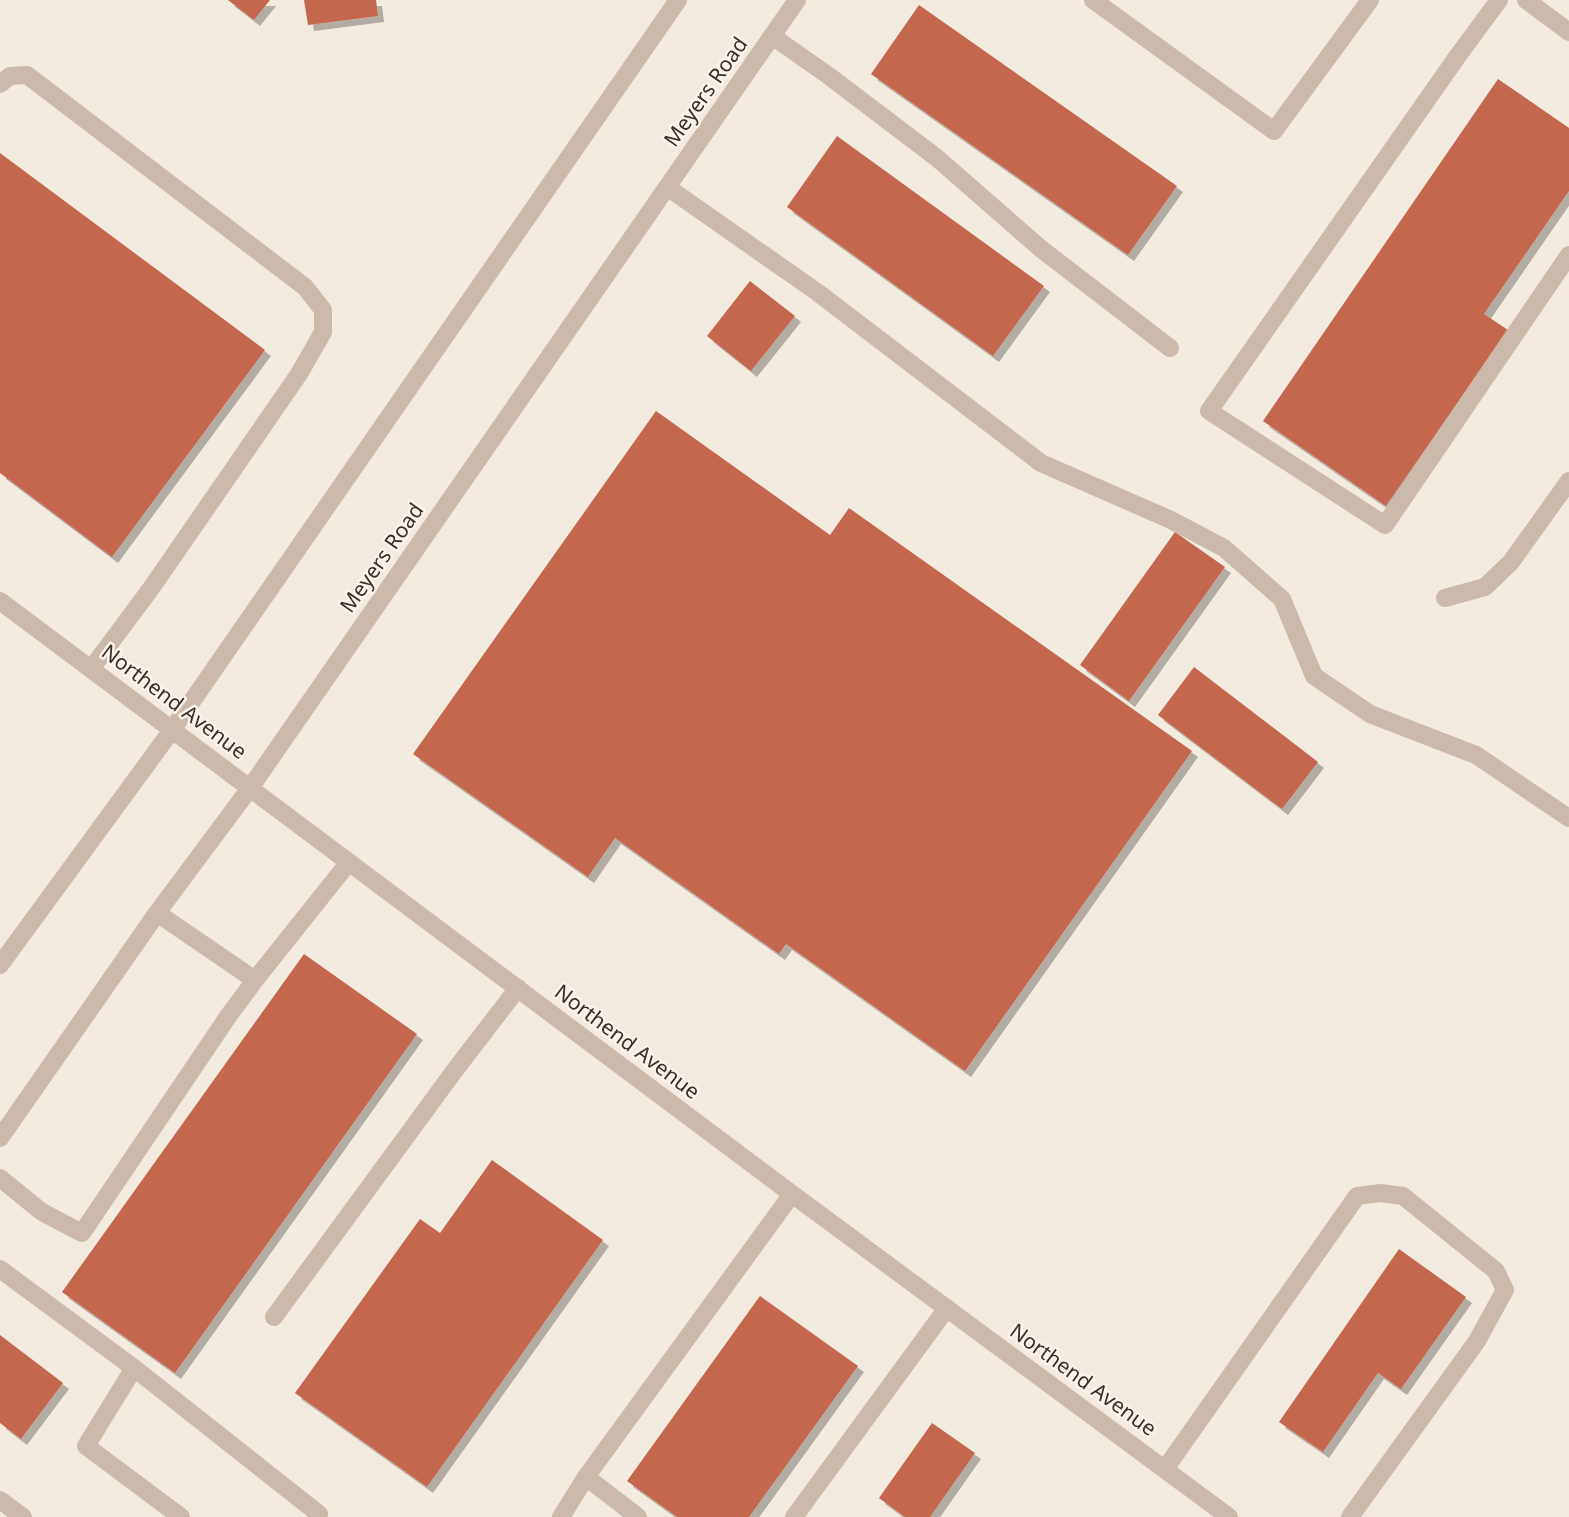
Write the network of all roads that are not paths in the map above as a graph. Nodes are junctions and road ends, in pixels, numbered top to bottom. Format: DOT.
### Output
graph roads {
  1 [pos="678,0"];
  2 [pos="797,0"];
  3 [pos="1093,0"];
  4 [pos="1370,0"];
  5 [pos="1499,0"];
  6 [pos="1526,0"];
  7 [pos="1569,32"];
  8 [pos="772,36"];
  9 [pos="0,84"];
  10 [pos="667,187"];
  11 [pos="1569,255"];
  12 [pos="1170,348"];
  13 [pos="1569,481"];
  14 [pos="1445,598"];
  15 [pos="0,601"];
  16 [pos="90,669"];
  17 [pos="172,730"];
  18 [pos="250,788"];
  19 [pos="1569,818"];
  20 [pos="349,862"];
  21 [pos="157,913"];
  22 [pos="0,964"];
  23 [pos="255,981"];
  24 [pos="518,988"];
  25 [pos="0,1138"];
  26 [pos="0,1178"];
  27 [pos="792,1194"];
  28 [pos="0,1269"];
  29 [pos="947,1308"];
  30 [pos="274,1317"];
  31 [pos="134,1368"];
  32 [pos="1165,1469"];
  33 [pos="586,1477"];
  34 [pos="0,1500"];
  35 [pos="23,1517"];
  36 [pos="181,1517"];
  37 [pos="317,1517"];
  38 [pos="561,1517"];
  39 [pos="638,1517"];
  40 [pos="794,1517"];
  41 [pos="1229,1517"];
  42 [pos="1350,1517"];
  1 -- 17 [label="street"];
  2 -- 8 [label="street, Meyers Road"];
  3 -- 4 [label="street"];
  5 -- 11 [label="street"];
  6 -- 7 [label="street"];
  8 -- 10 [label="street, Meyers Road"];
  8 -- 12 [label="street"];
  9 -- 16 [label="street"];
  10 -- 18 [label="street, Meyers Road"];
  10 -- 19 [label="street"];
  13 -- 14 [label="street"];
  15 -- 16 [label="street, Northend Avenue"];
  16 -- 17 [label="street, Northend Avenue"];
  17 -- 18 [label="street, Northend Avenue"];
  17 -- 22 [label="street"];
  18 -- 20 [label="street, Northend Avenue"];
  18 -- 21 [label="street, Meyers Road"];
  20 -- 23 [label="street"];
  20 -- 24 [label="street, Northend Avenue"];
  21 -- 23 [label="street"];
  21 -- 25 [label="street, Meyers Road"];
  23 -- 26 [label="street"];
  24 -- 27 [label="street, Northend Avenue"];
  24 -- 30 [label="street"];
  27 -- 29 [label="street, Northend Avenue"];
  27 -- 33 [label="street"];
  28 -- 31 [label="street"];
  29 -- 32 [label="street, Northend Avenue"];
  29 -- 40 [label="street"];
  31 -- 36 [label="street"];
  31 -- 37 [label="street"];
  32 -- 41 [label="street, Northend Avenue"];
  32 -- 42 [label="street"];
  33 -- 38 [label="street"];
  33 -- 39 [label="street"];
  34 -- 35 [label="street"];
}
